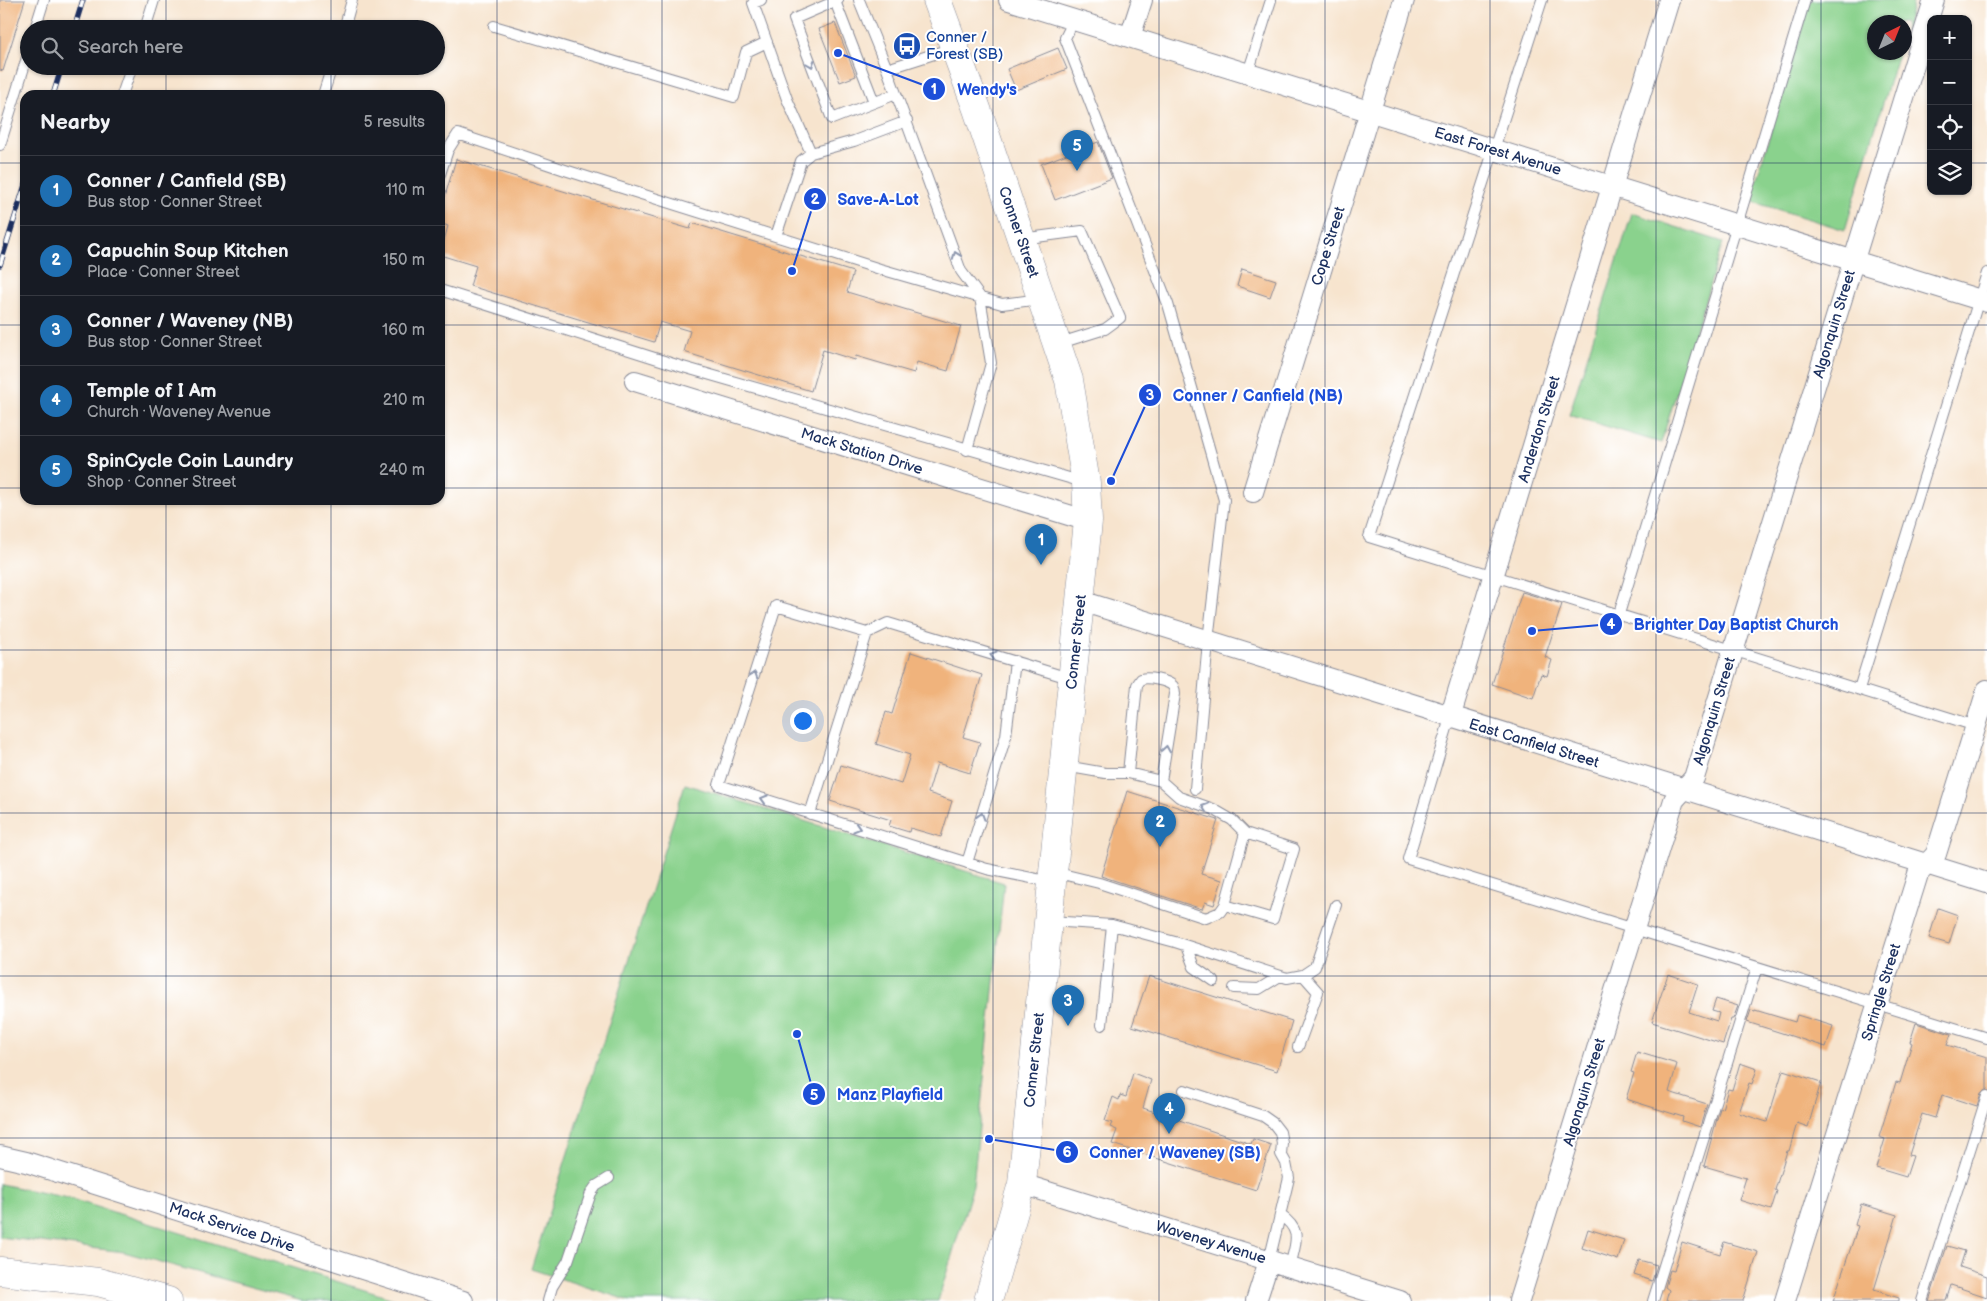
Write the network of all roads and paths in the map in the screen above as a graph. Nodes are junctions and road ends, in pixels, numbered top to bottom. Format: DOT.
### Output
graph roads {
  1 [pos="44,0"];
  2 [pos="154,0"];
  3 [pos="352,0"];
  4 [pos="761,0"];
  5 [pos="860,0"];
  6 [pos="937,0"];
  7 [pos="1142,0"];
  8 [pos="1271,0"];
  9 [pos="1404,0"];
  10 [pos="1542,0"];
  11 [pos="1669,0"];
  12 [pos="1805,0"];
  13 [pos="1934,0"];
  14 [pos="837,1"];
  15 [pos="1013,1"];
  16 [pos="38,20"];
  17 [pos="148,20"];
  18 [pos="346,20"];
  19 [pos="1074,20"];
  20 [pos="494,26"];
  21 [pos="1130,37"];
  22 [pos="767,42"];
  23 [pos="955,48"];
  24 [pos="886,69"];
  25 [pos="1248,72"];
  26 [pos="22,75"];
  27 [pos="129,75"];
  28 [pos="329,75"];
  29 [pos="124,90"];
  30 [pos="324,90"];
  31 [pos="896,94"];
  32 [pos="874,102"];
  33 [pos="1369,111"];
  34 [pos="907,121"];
  35 [pos="0,145"];
  36 [pos="1494,150"];
  37 [pos="811,153"];
  38 [pos="445,159"];
  39 [pos="1612,186"];
  40 [pos="1738,226"];
  41 [pos="776,236"];
  42 [pos="1021,239"];
  43 [pos="1854,261"];
  44 [pos="1987,273"];
  45 [pos="445,292"];
  46 [pos="980,297"];
  47 [pos="1041,299"];
  48 [pos="1983,301"];
  49 [pos="1056,344"];
  50 [pos="635,381"];
  51 [pos="967,450"];
  52 [pos="1086,483"];
  53 [pos="1254,492"];
  54 [pos="1088,521"];
  55 [pos="1494,575"];
  56 [pos="1081,601"];
  57 [pos="1619,614"];
  58 [pos="867,633"];
  59 [pos="1208,641"];
  60 [pos="1733,650"];
  61 [pos="1015,661"];
  62 [pos="1073,679"];
  63 [pos="1859,689"];
  64 [pos="1987,690"];
  65 [pos="1450,718"];
  66 [pos="1976,726"];
  67 [pos="1064,766"];
  68 [pos="1128,773"];
  69 [pos="1161,781"];
  70 [pos="1684,788"];
  71 [pos="1195,789"];
  72 [pos="810,814"];
  73 [pos="1245,833"];
  74 [pos="967,862"];
  75 [pos="1927,864"];
  76 [pos="1053,877"];
  77 [pos="1987,883"];
  78 [pos="1225,905"];
  79 [pos="1336,905"];
  80 [pos="1048,921"];
  81 [pos="1112,925"];
  82 [pos="1634,929"];
  83 [pos="1186,946"];
  84 [pos="1757,967"];
  85 [pos="1303,975"];
  86 [pos="1280,976"];
  87 [pos="1214,981"];
  88 [pos="1234,988"];
  89 [pos="1877,1004"];
  90 [pos="1102,1025"];
  91 [pos="1987,1038"];
  92 [pos="1298,1047"];
  93 [pos="1184,1090"];
  94 [pos="1987,1096"];
  95 [pos="0,1156"];
  96 [pos="609,1178"];
  97 [pos="1022,1184"];
  98 [pos="1280,1215"];
  99 [pos="1269,1260"];
  100 [pos="1290,1267"];
  101 [pos="0,1271"];
  102 [pos="168,1301"];
  103 [pos="463,1301"];
  104 [pos="548,1301"];
  105 [pos="988,1301"];
  106 [pos="1256,1301"];
  107 [pos="1400,1301"];
  108 [pos="1519,1301"];
  109 [pos="1653,1301"];
  110 [pos="1786,1301"];
  111 [pos="1922,1301"];
  1 -- 16 [label="lane"];
  2 -- 17 [label="lane"];
  3 -- 18 [label="lane"];
  4 -- 22 [label="lane"];
  5 -- 24 [label="lane"];
  6 -- 23 [label="main road, Conner Street"];
  7 -- 21 [label="street"];
  8 -- 25 [label="lane"];
  9 -- 33 [label="street, Cope Street"];
  10 -- 36 [label="lane"];
  11 -- 39 [label="street, Anderdon Street"];
  12 -- 40 [label="lane"];
  13 -- 43 [label="street, Algonquin Street"];
  14 -- 32 [label="lane"];
  14 -- 32 [label="lane, one-way"];
  15 -- 19 [label="street, East Forest Avenue"];
  19 -- 21 [label="street, East Forest Avenue"];
  19 -- 59 [label="lane"];
  20 -- 22 [label="lane"];
  21 -- 25 [label="street, East Forest Avenue"];
  22 -- 37 [label="lane"];
  23 -- 24 [label="lane"];
  23 -- 42 [label="main road, Conner Street"];
  24 -- 31 [label="lane"];
  25 -- 33 [label="street, East Forest Avenue"];
  26 -- 35 [label="lane"];
  27 -- 29 [label="lane"];
  28 -- 30 [label="lane"];
  31 -- 32 [label="lane"];
  31 -- 34 [label="lane"];
  33 -- 36 [label="street, East Forest Avenue"];
  33 -- 53 [label="street, Cope Street"];
  34 -- 37 [label="lane"];
  46 -- 34 [label="lane, one-way"];
  36 -- 39 [label="street, East Forest Avenue"];
  36 -- 55 [label="lane"];
  37 -- 41 [label="lane"];
  38 -- 41 [label="lane"];
  39 -- 40 [label="street, East Forest Avenue"];
  39 -- 55 [label="street, Anderdon Street"];
  40 -- 43 [label="street, East Forest Avenue"];
  40 -- 57 [label="lane"];
  41 -- 46 [label="lane"];
  42 -- 47 [label="main road, Conner Street"];
  42 -- 49 [label="lane"];
  43 -- 48 [label="street, East Forest Avenue"];
  43 -- 60 [label="street, Algonquin Street"];
  44 -- 48 [label="lane"];
  45 -- 51 [label="lane"];
  46 -- 47 [label="lane"];
  46 -- 51 [label="lane"];
  47 -- 49 [label="main road, Conner Street"];
  48 -- 63 [label="lane"];
  49 -- 52 [label="main road, Conner Street"];
  50 -- 54 [label="street, Mack Station Drive"];
  51 -- 52 [label="lane"];
  52 -- 54 [label="main road, Conner Street"];
  54 -- 56 [label="main road, Conner Street"];
  55 -- 57 [label="lane"];
  55 -- 65 [label="street, Anderdon Street"];
  56 -- 59 [label="street, East Canfield Street"];
  56 -- 62 [label="main road, Conner Street"];
  57 -- 60 [label="lane"];
  61 -- 58 [label="lane, one-way"];
  58 -- 72 [label="lane"];
  72 -- 58 [label="lane, one-way"];
  59 -- 65 [label="street, East Canfield Street"];
  59 -- 71 [label="lane"];
  60 -- 63 [label="lane"];
  60 -- 70 [label="street, Algonquin Street"];
  61 -- 62 [label="lane"];
  74 -- 61 [label="lane, one-way"];
  62 -- 67 [label="main road, Conner Street"];
  63 -- 66 [label="lane"];
  64 -- 66 [label="street, Springle Street"];
  65 -- 70 [label="street, East Canfield Street"];
  65 -- 82 [label="lane, Anderdon Street"];
  66 -- 75 [label="street, Springle Street"];
  67 -- 68 [label="lane"];
  67 -- 76 [label="main road, Conner Street"];
  68 -- 69 [label="lane"];
  69 -- 68 [label="lane, one-way"];
  73 -- 69 [label="lane, one-way"];
  70 -- 75 [label="street, East Canfield Street"];
  70 -- 82 [label="street, Algonquin Street"];
  72 -- 74 [label="lane, one-way"];
  73 -- 78 [label="lane"];
  73 -- 78 [label="lane"];
  74 -- 76 [label="lane"];
  75 -- 77 [label="street, East Canfield Street"];
  75 -- 89 [label="street, Springle Street"];
  76 -- 78 [label="lane"];
  76 -- 80 [label="main road, Conner Street"];
  79 -- 85 [label="lane"];
  80 -- 81 [label="lane"];
  80 -- 97 [label="main road, Conner Street"];
  81 -- 83 [label="lane"];
  81 -- 90 [label="lane"];
  82 -- 84 [label="lane"];
  82 -- 108 [label="street, Algonquin Street"];
  83 -- 86 [label="lane"];
  83 -- 87 [label="lane"];
  84 -- 89 [label="lane"];
  84 -- 109 [label="lane"];
  85 -- 86 [label="lane"];
  85 -- 92 [label="lane"];
  86 -- 88 [label="lane"];
  89 -- 91 [label="lane"];
  89 -- 110 [label="street, Springle Street"];
  93 -- 98 [label="lane"];
  94 -- 111 [label="lane"];
  95 -- 103 [label="street, Mack Service Drive"];
  96 -- 104 [label="lane"];
  97 -- 99 [label="street, Waveney Avenue"];
  97 -- 105 [label="main road, Conner Street"];
  98 -- 99 [label="lane"];
  98 -- 100 [label="lane"];
  99 -- 100 [label="street, Waveney Avenue"];
  99 -- 106 [label="street"];
  100 -- 107 [label="street, Waveney Avenue"];
  101 -- 102 [label="main road"];
}
